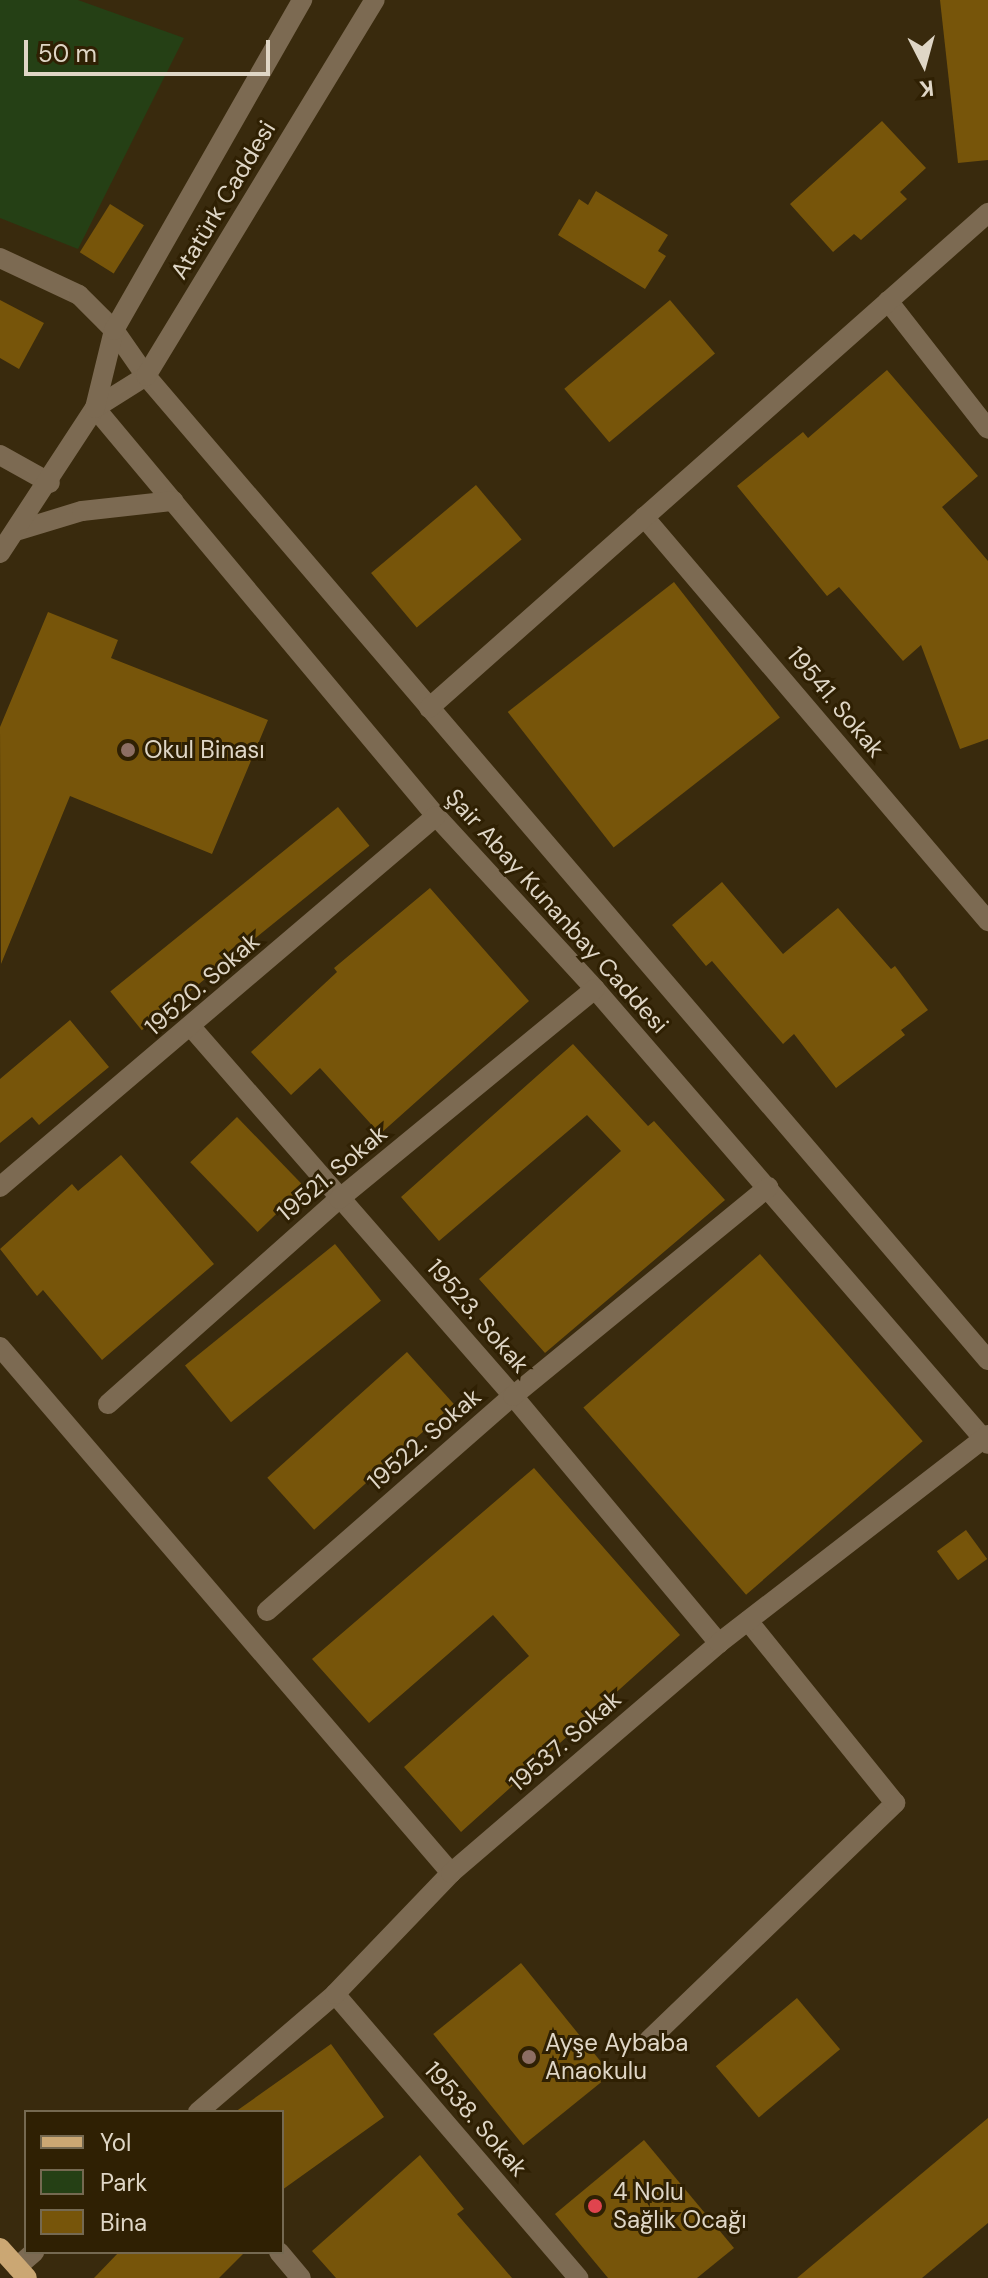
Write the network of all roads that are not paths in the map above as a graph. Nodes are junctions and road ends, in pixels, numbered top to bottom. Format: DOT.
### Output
graph roads {
  1 [pos="302,0"];
  2 [pos="375,0"];
  3 [pos="988,213"];
  4 [pos="0,258"];
  5 [pos="888,301"];
  6 [pos="114,330"];
  7 [pos="146,376"];
  8 [pos="95,408"];
  9 [pos="988,429"];
  10 [pos="0,455"];
  11 [pos="50,483"];
  12 [pos="173,501"];
  13 [pos="644,517"];
  14 [pos="16,531"];
  15 [pos="0,553"];
  16 [pos="429,708"];
  17 [pos="436,816"];
  18 [pos="981,898"];
  19 [pos="988,921"];
  20 [pos="595,989"];
  21 [pos="192,1028"];
  22 [pos="0,1187"];
  23 [pos="768,1187"];
  24 [pos="339,1199"];
  25 [pos="0,1347"];
  26 [pos="988,1360"];
  27 [pos="513,1396"];
  28 [pos="108,1404"];
  29 [pos="987,1439"];
  30 [pos="267,1611"];
  31 [pos="748,1621"];
  32 [pos="719,1643"];
  33 [pos="451,1873"];
  34 [pos="335,1994"];
  35 [pos="649,2040"];
  36 [pos="200,2110"];
  37 [pos="0,2248"];
  38 [pos="33,2254"];
  39 [pos="281,2254"];
  40 [pos="22,2272"];
  41 [pos="301,2278"];
  42 [pos="578,2278"];
  1 -- 6 [label="street, Atatürk Caddesi"];
  2 -- 7 [label="street, Atatürk Caddesi"];
  3 -- 5 [label="street"];
  4 -- 6 [label="street, Şair Abay Kunanbay Caddesi"];
  5 -- 9 [label="street"];
  5 -- 13 [label="street"];
  6 -- 7 [label="street, Şair Abay Kunanbay Caddesi"];
  6 -- 8 [label="street, Atatürk Caddesi"];
  7 -- 8 [label="street, Atatürk Caddesi"];
  7 -- 16 [label="street, Şair Abay Kunanbay Caddesi"];
  8 -- 11 [label="street, Atatürk Caddesi"];
  8 -- 12 [label="street, Şair Abay Kunanbay Caddesi"];
  10 -- 11 [label="street"];
  11 -- 14 [label="street, Atatürk Caddesi"];
  12 -- 14 [label="street"];
  12 -- 17 [label="street, Şair Abay Kunanbay Caddesi"];
  13 -- 16 [label="street"];
  13 -- 18 [label="street, 19541. Sokak"];
  14 -- 15 [label="street, Atatürk Caddesi"];
  16 -- 26 [label="street, Şair Abay Kunanbay Caddesi"];
  17 -- 20 [label="street, Şair Abay Kunanbay Caddesi"];
  17 -- 21 [label="street, 19520. Sokak"];
  18 -- 19 [label="street, 19541. Sokak"];
  20 -- 23 [label="street, Şair Abay Kunanbay Caddesi"];
  20 -- 24 [label="street, 19521. Sokak"];
  21 -- 22 [label="street, 19520. Sokak"];
  21 -- 24 [label="street, 19523. Sokak"];
  23 -- 27 [label="street, 19522. Sokak"];
  23 -- 29 [label="street, Şair Abay Kunanbay Caddesi"];
  24 -- 27 [label="street, 19523. Sokak"];
  24 -- 28 [label="street, 19521. Sokak"];
  25 -- 33 [label="street"];
  27 -- 30 [label="street, 19522. Sokak"];
  27 -- 32 [label="street, 19523. Sokak"];
  29 -- 31 [label="street, 19537. Sokak"];
  31 -- 32 [label="street, 19537. Sokak"];
  31 -- 35 [label="street"];
  32 -- 33 [label="street, 19537. Sokak"];
  33 -- 34 [label="street, 19537. Sokak"];
  34 -- 36 [label="street, 19537. Sokak"];
  34 -- 42 [label="street, 19538. Sokak"];
  37 -- 40 [label="main road"];
  38 -- 40 [label="street"];
  39 -- 41 [label="street"];
}
